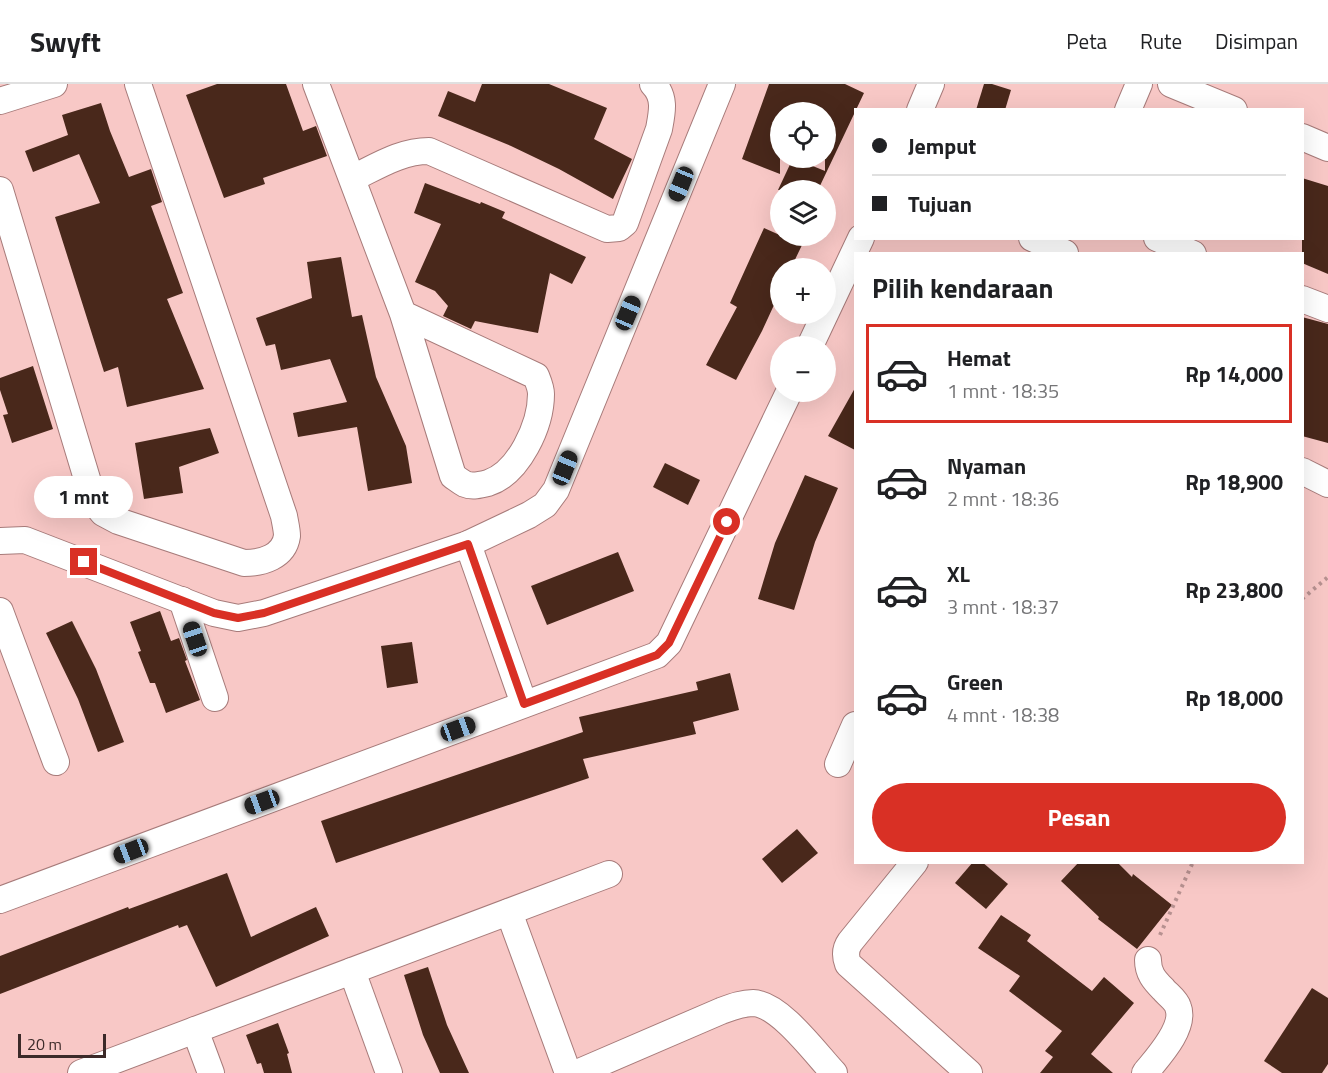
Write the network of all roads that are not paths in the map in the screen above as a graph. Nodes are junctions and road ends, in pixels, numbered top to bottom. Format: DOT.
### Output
graph roads {
  1 [pos="54,84"];
  2 [pos="138,84"];
  3 [pos="316,84"];
  4 [pos="653,84"];
  5 [pos="722,84"];
  6 [pos="931,84"];
  7 [pos="1139,84"];
  8 [pos="1171,84"];
  9 [pos="0,101"];
  10 [pos="921,108"];
  11 [pos="1129,108"];
  12 [pos="1229,108"];
  13 [pos="1304,138"];
  14 [pos="1328,148"];
  15 [pos="353,178"];
  16 [pos="0,190"];
  17 [pos="1036,240"];
  18 [pos="1162,240"];
  19 [pos="1063,252"];
  20 [pos="1188,252"];
  21 [pos="854,253"];
  22 [pos="1304,300"];
  23 [pos="1328,309"];
  24 [pos="403,314"];
  25 [pos="815,336"];
  26 [pos="784,402"];
  27 [pos="1304,472"];
  28 [pos="1328,484"];
  29 [pos="0,541"];
  30 [pos="468,544"];
  31 [pos="182,600"];
  32 [pos="0,611"];
  33 [pos="215,698"];
  34 [pos="524,704"];
  35 [pos="854,727"];
  36 [pos="56,762"];
  37 [pos="838,764"];
  38 [pos="913,864"];
  39 [pos="609,874"];
  40 [pos="0,900"];
  41 [pos="509,912"];
  42 [pos="1148,960"];
  43 [pos="352,971"];
  44 [pos="195,1030"];
  45 [pos="81,1073"];
  46 [pos="211,1073"];
  47 [pos="389,1073"];
  48 [pos="568,1073"];
  49 [pos="578,1073"];
  50 [pos="834,1073"];
  51 [pos="969,1073"];
  52 [pos="1145,1073"];
  1 -- 9 [label="street"];
  2 -- 16 [label="street"];
  3 -- 15 [label="street"];
  4 -- 15 [label="street"];
  5 -- 30 [label="street"];
  6 -- 10 [label="street"];
  7 -- 11 [label="street"];
  8 -- 12 [label="street"];
  13 -- 14 [label="street"];
  15 -- 24 [label="street"];
  17 -- 19 [label="street"];
  18 -- 20 [label="street"];
  21 -- 25 [label="street"];
  22 -- 23 [label="street"];
  24 -- 24 [label="street"];
  26 -- 34 [label="street"];
  27 -- 28 [label="street"];
  29 -- 31 [label="street"];
  30 -- 31 [label="street"];
  30 -- 34 [label="street"];
  31 -- 33 [label="street"];
  32 -- 36 [label="street"];
  34 -- 40 [label="street"];
  35 -- 37 [label="street"];
  38 -- 51 [label="street"];
  39 -- 41 [label="street"];
  41 -- 43 [label="street"];
  41 -- 48 [label="street"];
  42 -- 52 [label="street"];
  43 -- 44 [label="street"];
  43 -- 47 [label="street"];
  44 -- 45 [label="street"];
  44 -- 46 [label="street"];
  49 -- 50 [label="street"];
}
